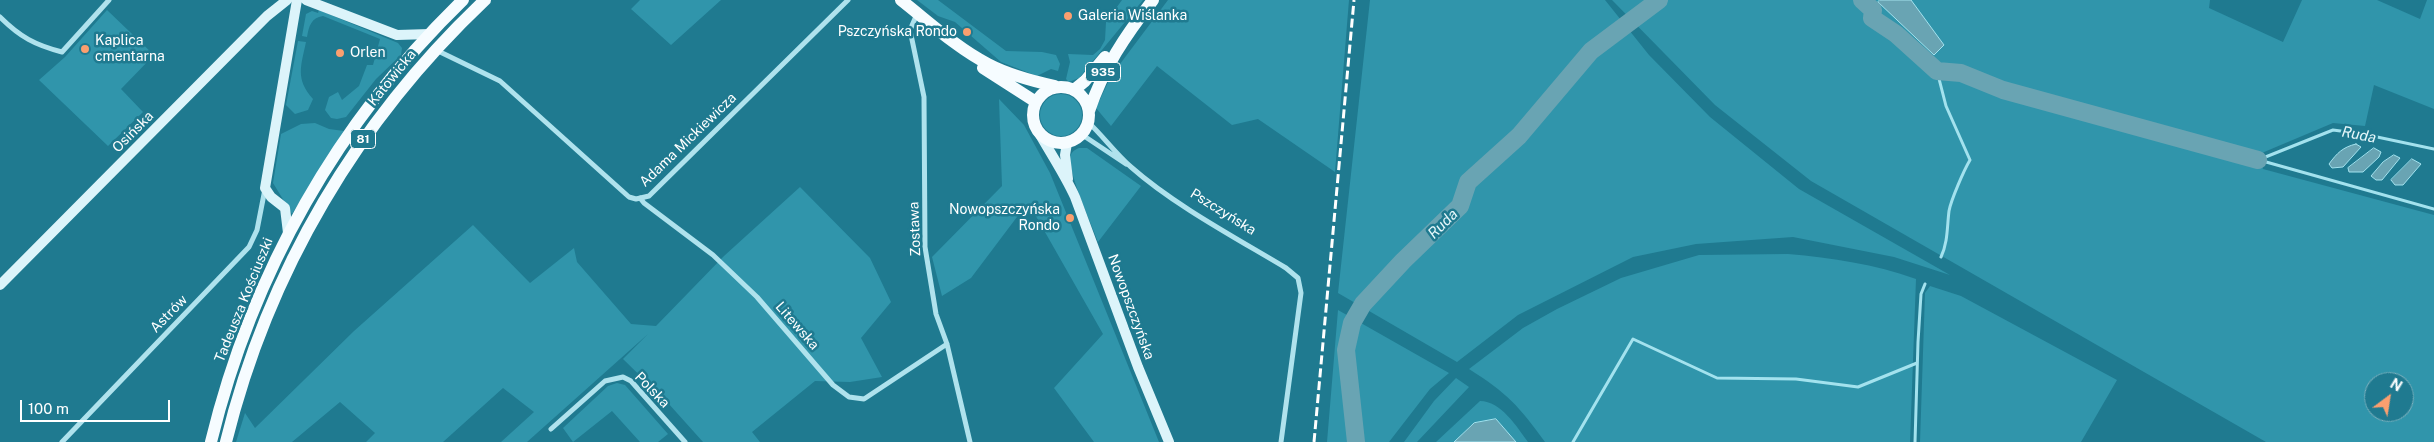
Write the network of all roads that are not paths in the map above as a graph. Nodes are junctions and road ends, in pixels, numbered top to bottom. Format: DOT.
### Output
graph roads {
  1 [pos="109,0"];
  2 [pos="287,0"];
  3 [pos="297,0"];
  4 [pos="306,0"];
  5 [pos="463,0"];
  6 [pos="485,0"];
  7 [pos="848,0"];
  8 [pos="901,0"];
  9 [pos="1153,0"];
  10 [pos="917,13"];
  11 [pos="0,18"];
  12 [pos="430,34"];
  13 [pos="1124,37"];
  14 [pos="435,50"];
  15 [pos="966,51"];
  16 [pos="1055,86"];
  17 [pos="1074,90"];
  18 [pos="1036,102"];
  19 [pos="1088,116"];
  20 [pos="1039,133"];
  21 [pos="1081,134"];
  22 [pos="1067,142"];
  23 [pos="1131,167"];
  24 [pos="1068,181"];
  25 [pos="265,188"];
  26 [pos="640,198"];
  27 [pos="288,233"];
  28 [pos="303,237"];
  29 [pos="0,285"];
  30 [pos="947,344"];
  31 [pos="551,429"];
  32 [pos="62,442"];
  33 [pos="211,442"];
  34 [pos="226,442"];
  35 [pos="685,442"];
  36 [pos="970,442"];
  37 [pos="1169,442"];
  38 [pos="1281,442"];
  1 -- 11 [label="street"];
  2 -- 29 [label="street, Osińska"];
  3 -- 25 [label="street"];
  4 -- 12 [label="street"];
  5 -- 12 [label="main road, Katowicka / 81"];
  6 -- 14 [label="main road, Katowicka / 81"];
  7 -- 26 [label="street, Adama Mickiewicza"];
  8 -- 10 [label="main road"];
  9 -- 13 [label="main road, 935"];
  10 -- 15 [label="main road"];
  10 -- 30 [label="street, Zostawa"];
  12 -- 27 [label="main road, Katowicka / 81"];
  13 -- 17 [label="main road, 935"];
  13 -- 19 [label="main road, 935"];
  14 -- 26 [label="street, Adama Mickiewicza"];
  14 -- 28 [label="main road, Katowicka / 81"];
  15 -- 16 [label="main road"];
  15 -- 18 [label="main road"];
  16 -- 17 [label="main road, 935"];
  16 -- 18 [label="main road"];
  17 -- 19 [label="main road, 935"];
  18 -- 20 [label="main road"];
  19 -- 21 [label="main road, 935"];
  19 -- 23 [label="street, Pszczyńska"];
  20 -- 22 [label="main road"];
  20 -- 24 [label="street, Nowopszczyńska"];
  21 -- 22 [label="main road, 935"];
  21 -- 23 [label="street, Pszczyńska"];
  22 -- 24 [label="street, Nowopszczyńska"];
  23 -- 38 [label="street, Pszczyńska"];
  24 -- 37 [label="street, Nowopszczyńska"];
  25 -- 27 [label="street, Tadeusza Kościuszki"];
  25 -- 32 [label="street, Astrów"];
  26 -- 30 [label="street, Litewska"];
  27 -- 33 [label="main road, Tadeusza Kościuszki / 81"];
  28 -- 34 [label="main road, Tadeusza Kościuszki / 81"];
  30 -- 36 [label="street, Zostawa"];
  31 -- 35 [label="street, Polska"];
}
